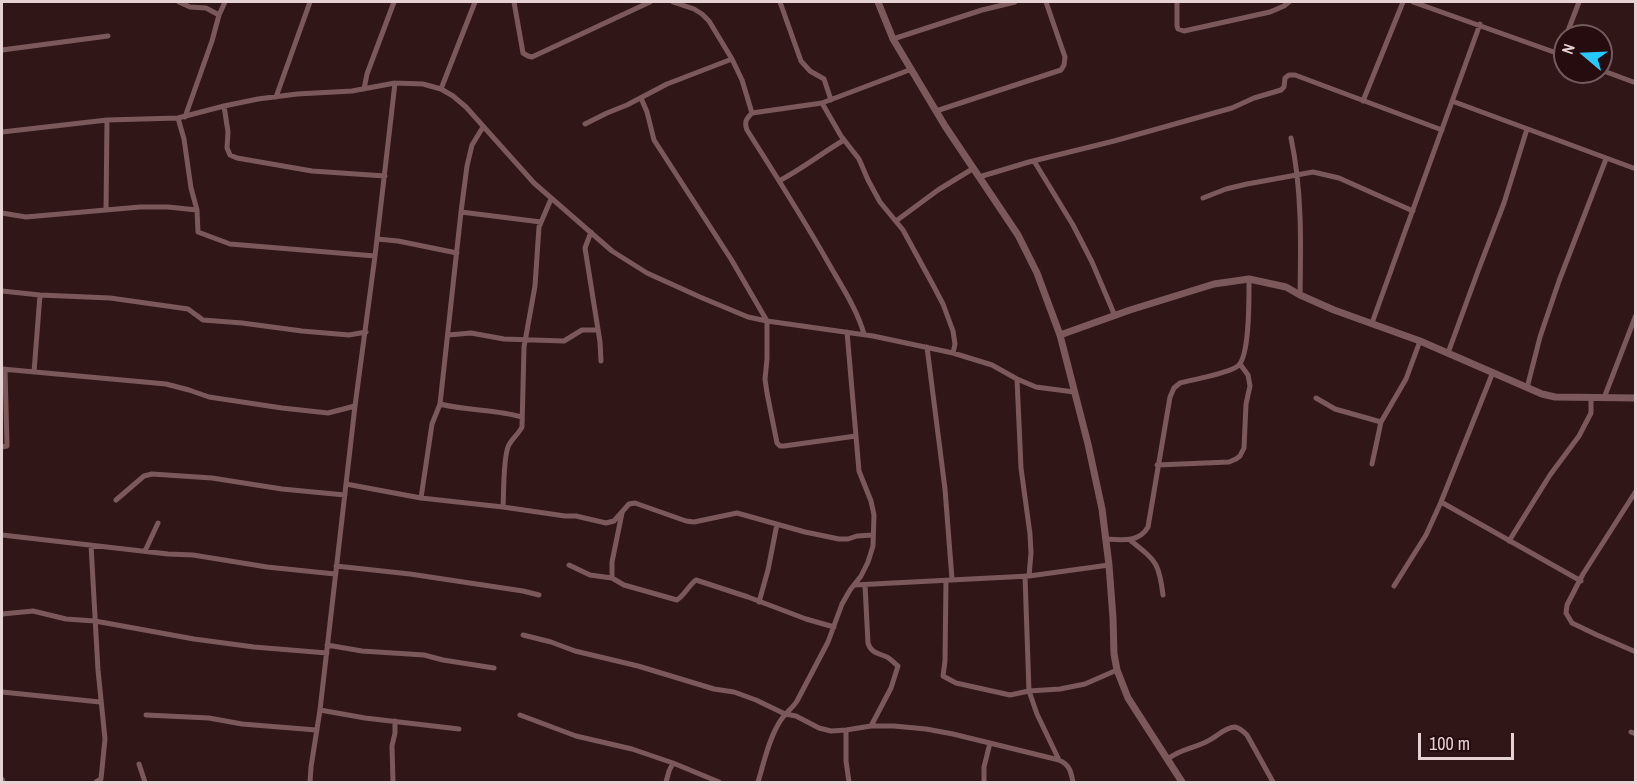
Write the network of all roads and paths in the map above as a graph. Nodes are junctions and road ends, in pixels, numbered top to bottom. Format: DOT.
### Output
graph roads {
  1 [pos="179,2"];
  2 [pos="225,2"];
  3 [pos="310,2"];
  4 [pos="394,2"];
  5 [pos="476,2"];
  6 [pos="514,2"];
  7 [pos="650,2"];
  8 [pos="673,2"];
  9 [pos="780,2"];
  10 [pos="878,2"];
  11 [pos="1015,2"];
  12 [pos="1046,2"];
  13 [pos="1177,2"];
  14 [pos="1289,2"];
  15 [pos="1403,2"];
  16 [pos="1413,2"];
  17 [pos="1579,2"];
  18 [pos="219,15"];
  19 [pos="1480,24"];
  20 [pos="1570,24"];
  21 [pos="108,36"];
  22 [pos="893,39"];
  23 [pos="2,50"];
  24 [pos="1553,52"];
  25 [pos="732,59"];
  26 [pos="912,69"];
  27 [pos="1613,74"];
  28 [pos="1635,82"];
  29 [pos="395,83"];
  30 [pos="364,89"];
  31 [pos="441,89"];
  32 [pos="276,97"];
  33 [pos="641,98"];
  34 [pos="831,100"];
  35 [pos="1363,101"];
  36 [pos="1452,101"];
  37 [pos="822,103"];
  38 [pos="224,106"];
  39 [pos="936,111"];
  40 [pos="752,113"];
  41 [pos="181,117"];
  42 [pos="107,120"];
  43 [pos="585,124"];
  44 [pos="483,127"];
  45 [pos="1527,129"];
  46 [pos="1442,130"];
  47 [pos="2,132"];
  48 [pos="1291,138"];
  49 [pos="844,140"];
  50 [pos="1606,159"];
  51 [pos="1034,161"];
  52 [pos="974,168"];
  53 [pos="1635,169"];
  54 [pos="1298,175"];
  55 [pos="385,176"];
  56 [pos="980,177"];
  57 [pos="779,181"];
  58 [pos="1203,198"];
  59 [pos="551,199"];
  60 [pos="106,210"];
  61 [pos="197,210"];
  62 [pos="1413,211"];
  63 [pos="460,212"];
  64 [pos="2,213"];
  65 [pos="896,221"];
  66 [pos="541,222"];
  67 [pos="591,232"];
  68 [pos="377,239"];
  69 [pos="457,253"];
  70 [pos="375,256"];
  71 [pos="1249,279"];
  72 [pos="2,291"];
  73 [pos="40,295"];
  74 [pos="1300,295"];
  75 [pos="1635,315"];
  76 [pos="1114,316"];
  77 [pos="767,321"];
  78 [pos="1372,323"];
  79 [pos="598,330"];
  80 [pos="366,332"];
  81 [pos="847,332"];
  82 [pos="864,334"];
  83 [pos="448,335"];
  84 [pos="1060,335"];
  85 [pos="525,339"];
  86 [pos="1420,341"];
  87 [pos="927,347"];
  88 [pos="953,353"];
  89 [pos="1448,353"];
  90 [pos="601,361"];
  91 [pos="1240,364"];
  92 [pos="3,369"];
  93 [pos="34,372"];
  94 [pos="1493,372"];
  95 [pos="1017,379"];
  96 [pos="1527,388"];
  97 [pos="1074,392"];
  98 [pos="1316,398"];
  99 [pos="1591,398"];
  100 [pos="1605,398"];
  101 [pos="1635,398"];
  102 [pos="440,404"];
  103 [pos="355,406"];
  104 [pos="522,417"];
  105 [pos="1382,422"];
  106 [pos="856,436"];
  107 [pos="2,447"];
  108 [pos="1372,464"];
  109 [pos="1158,465"];
  110 [pos="346,484"];
  111 [pos="1635,492"];
  112 [pos="345,495"];
  113 [pos="422,498"];
  114 [pos="116,500"];
  115 [pos="1441,502"];
  116 [pos="503,507"];
  117 [pos="622,513"];
  118 [pos="158,523"];
  119 [pos="777,524"];
  120 [pos="2,535"];
  121 [pos="873,535"];
  122 [pos="1105,539"];
  123 [pos="1130,540"];
  124 [pos="1509,541"];
  125 [pos="91,545"];
  126 [pos="145,551"];
  127 [pos="569,565"];
  128 [pos="336,566"];
  129 [pos="1109,566"];
  130 [pos="335,574"];
  131 [pos="1027,576"];
  132 [pos="612,578"];
  133 [pos="949,580"];
  134 [pos="1581,581"];
  135 [pos="854,585"];
  136 [pos="865,585"];
  137 [pos="1394,586"];
  138 [pos="538,595"];
  139 [pos="1163,596"];
  140 [pos="759,602"];
  141 [pos="2,614"];
  142 [pos="95,621"];
  143 [pos="834,627"];
  144 [pos="523,635"];
  145 [pos="327,645"];
  146 [pos="1635,652"];
  147 [pos="327,653"];
  148 [pos="494,668"];
  149 [pos="1117,670"];
  150 [pos="1029,691"];
  151 [pos="2,692"];
  152 [pos="100,702"];
  153 [pos="320,710"];
  154 [pos="785,714"];
  155 [pos="146,715"];
  156 [pos="520,715"];
  157 [pos="395,721"];
  158 [pos="872,726"];
  159 [pos="459,729"];
  160 [pos="316,730"];
  161 [pos="846,730"];
  162 [pos="990,743"];
  163 [pos="1054,749"];
  164 [pos="1047,758"];
  165 [pos="1168,759"];
  166 [pos="1059,760"];
  167 [pos="673,763"];
  168 [pos="139,764"];
  169 [pos="96,783"];
  170 [pos="145,783"];
  171 [pos="310,783"];
  172 [pos="393,783"];
  173 [pos="666,783"];
  174 [pos="719,783"];
  175 [pos="758,783"];
  176 [pos="849,783"];
  177 [pos="984,783"];
  178 [pos="1073,783"];
  179 [pos="1182,783"];
  180 [pos="1273,783"];
  1 -- 18 [label="street"];
  2 -- 18 [label="street"];
  3 -- 32 [label="street"];
  4 -- 30 [label="street"];
  5 -- 31 [label="street"];
  6 -- 7 [label="street"];
  8 -- 25 [label="street"];
  9 -- 34 [label="street"];
  10 -- 22 [label="street"];
  11 -- 22 [label="street"];
  12 -- 39 [label="street"];
  13 -- 14 [label="street"];
  15 -- 35 [label="street"];
  16 -- 19 [label="street"];
  17 -- 20 [label="street"];
  18 -- 41 [label="street"];
  19 -- 24 [label="street"];
  19 -- 36 [label="street"];
  21 -- 23 [label="street"];
  22 -- 26 [label="street"];
  25 -- 33 [label="street"];
  25 -- 40 [label="street"];
  26 -- 34 [label="street"];
  26 -- 39 [label="street"];
  27 -- 28 [label="street"];
  29 -- 30 [label="street"];
  29 -- 31 [label="street"];
  29 -- 55 [label="street"];
  30 -- 32 [label="street"];
  31 -- 44 [label="street"];
  32 -- 38 [label="street"];
  33 -- 43 [label="street"];
  33 -- 77 [label="street"];
  34 -- 37 [label="street"];
  35 -- 46 [label="street"];
  35 -- 51 [label="street"];
  36 -- 45 [label="street"];
  36 -- 46 [label="street"];
  37 -- 40 [label="street"];
  37 -- 49 [label="street"];
  38 -- 41 [label="street"];
  38 -- 55 [label="street"];
  39 -- 52 [label="street"];
  40 -- 57 [label="street"];
  41 -- 42 [label="street"];
  41 -- 61 [label="street"];
  42 -- 47 [label="street"];
  42 -- 60 [label="street"];
  44 -- 59 [label="street"];
  44 -- 63 [label="street"];
  45 -- 50 [label="street"];
  45 -- 89 [label="street"];
  46 -- 62 [label="street"];
  48 -- 54 [label="street"];
  49 -- 57 [label="street"];
  49 -- 65 [label="street"];
  50 -- 53 [label="street"];
  50 -- 96 [label="street"];
  51 -- 56 [label="street"];
  51 -- 76 [label="street"];
  52 -- 56 [label="street"];
  52 -- 65 [label="street"];
  54 -- 58 [label="street"];
  54 -- 62 [label="street"];
  54 -- 74 [label="street"];
  55 -- 68 [label="street"];
  56 -- 84 [label="street"];
  57 -- 82 [label="street"];
  59 -- 66 [label="street"];
  59 -- 67 [label="street"];
  60 -- 61 [label="street"];
  60 -- 64 [label="street"];
  61 -- 70 [label="street"];
  62 -- 78 [label="street"];
  63 -- 66 [label="street"];
  63 -- 69 [label="street"];
  65 -- 88 [label="street"];
  66 -- 85 [label="street"];
  67 -- 77 [label="street"];
  67 -- 79 [label="street"];
  68 -- 69 [label="street"];
  68 -- 70 [label="street"];
  69 -- 83 [label="street"];
  70 -- 80 [label="street"];
  71 -- 74 [label="street"];
  71 -- 76 [label="street"];
  71 -- 91 [label="street"];
  72 -- 73 [label="street"];
  73 -- 80 [label="street"];
  73 -- 93 [label="street"];
  74 -- 78 [label="street"];
  75 -- 100 [label="street"];
  76 -- 84 [label="street"];
  77 -- 81 [label="street"];
  77 -- 106 [label="street"];
  78 -- 86 [label="street"];
  79 -- 85 [label="street"];
  79 -- 90 [label="street"];
  80 -- 103 [label="street"];
  81 -- 82 [label="street"];
  81 -- 106 [label="street"];
  82 -- 87 [label="street"];
  83 -- 85 [label="street"];
  83 -- 102 [label="street"];
  84 -- 97 [label="street"];
  85 -- 104 [label="street"];
  86 -- 89 [label="street"];
  86 -- 105 [label="street"];
  87 -- 88 [label="street"];
  87 -- 133 [label="street"];
  88 -- 95 [label="street"];
  89 -- 94 [label="street"];
  91 -- 109 [label="street"];
  91 -- 109 [label="street"];
  92 -- 93 [label="street"];
  92 -- 107 [label="street"];
  93 -- 103 [label="street"];
  94 -- 96 [label="street"];
  94 -- 115 [label="street"];
  95 -- 97 [label="street"];
  95 -- 131 [label="street"];
  96 -- 99 [label="street"];
  97 -- 122 [label="street"];
  98 -- 105 [label="street"];
  99 -- 100 [label="street"];
  99 -- 124 [label="street"];
  100 -- 101 [label="street"];
  102 -- 104 [label="street"];
  102 -- 113 [label="street"];
  103 -- 110 [label="street"];
  104 -- 116 [label="street"];
  105 -- 108 [label="street"];
  106 -- 121 [label="street"];
  109 -- 123 [label="street"];
  110 -- 112 [label="street"];
  110 -- 113 [label="street"];
  111 -- 134 [label="street"];
  112 -- 114 [label="street"];
  112 -- 128 [label="street"];
  113 -- 116 [label="street"];
  115 -- 124 [label="street"];
  115 -- 137 [label="street"];
  116 -- 117 [label="street"];
  117 -- 119 [label="street"];
  117 -- 132 [label="street"];
  118 -- 126 [label="street"];
  119 -- 121 [label="street"];
  119 -- 140 [label="street"];
  120 -- 125 [label="street"];
  121 -- 135 [label="street"];
  122 -- 123 [label="street"];
  122 -- 129 [label="street"];
  123 -- 139 [label="street"];
  124 -- 134 [label="street"];
  125 -- 126 [label="street"];
  125 -- 142 [label="street"];
  126 -- 130 [label="street"];
  127 -- 132 [label="street"];
  128 -- 130 [label="street"];
  128 -- 138 [label="street"];
  129 -- 131 [label="street"];
  129 -- 149 [label="street"];
  130 -- 145 [label="street"];
  131 -- 133 [label="street"];
  131 -- 150 [label="street"];
  132 -- 140 [label="street"];
  133 -- 136 [label="street"];
  133 -- 150 [label="street"];
  134 -- 146 [label="street"];
  135 -- 136 [label="street"];
  135 -- 143 [label="street"];
  136 -- 158 [label="street"];
  140 -- 143 [label="street"];
  141 -- 142 [label="street"];
  142 -- 147 [label="street"];
  142 -- 152 [label="street"];
  143 -- 154 [label="street"];
  144 -- 154 [label="street"];
  145 -- 147 [label="street"];
  145 -- 148 [label="street"];
  147 -- 153 [label="street"];
  149 -- 150 [label="street"];
  149 -- 165 [label="street"];
  150 -- 163 [label="street"];
  151 -- 152 [label="street"];
  152 -- 169 [label="street"];
  153 -- 157 [label="street"];
  153 -- 160 [label="street"];
  154 -- 161 [label="street"];
  154 -- 175 [label="street"];
  155 -- 160 [label="street"];
  156 -- 167 [label="street"];
  157 -- 159 [label="street"];
  157 -- 172 [label="street"];
  158 -- 161 [label="street"];
  158 -- 162 [label="street"];
  160 -- 171 [label="street"];
  161 -- 176 [label="street"];
  162 -- 164 [label="street"];
  162 -- 177 [label="street"];
  163 -- 164 [label="street"];
  163 -- 166 [label="street"];
  164 -- 166 [label="street"];
  165 -- 179 [label="street"];
  165 -- 180 [label="street"];
  166 -- 178 [label="street"];
  167 -- 173 [label="street"];
  167 -- 174 [label="street"];
  168 -- 170 [label="street"];
}
